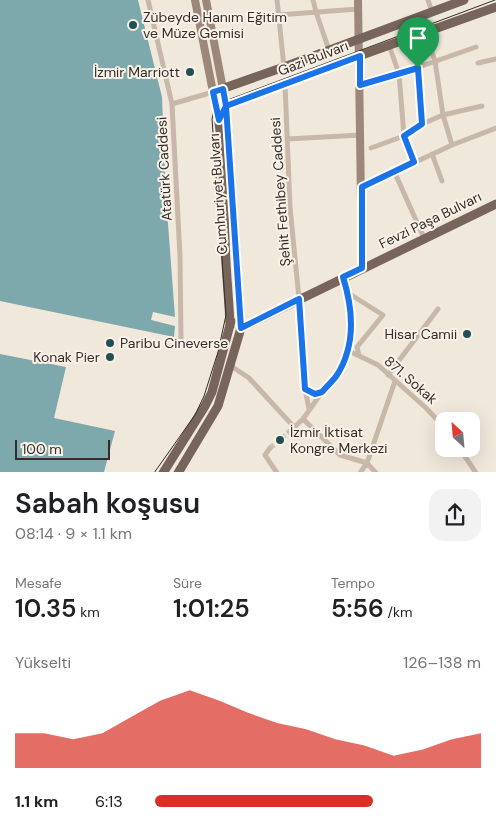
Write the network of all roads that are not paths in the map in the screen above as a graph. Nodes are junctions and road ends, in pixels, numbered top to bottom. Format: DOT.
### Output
graph roads {
  1 [pos="148,0"];
  2 [pos="195,0"];
  3 [pos="206,0"];
  4 [pos="277,0"];
  5 [pos="313,0"];
  6 [pos="428,0"];
  7 [pos="464,0"];
  8 [pos="358,4"];
  9 [pos="496,7"];
  10 [pos="316,12"];
  11 [pos="432,12"];
  12 [pos="278,15"];
  13 [pos="425,32"];
  14 [pos="359,39"];
  15 [pos="389,45"];
  16 [pos="476,47"];
  17 [pos="329,50"];
  18 [pos="360,56"];
  19 [pos="496,59"];
  20 [pos="435,61"];
  21 [pos="478,63"];
  22 [pos="284,67"];
  23 [pos="418,68"];
  24 [pos="399,74"];
  25 [pos="285,84"];
  26 [pos="360,85"];
  27 [pos="223,89"];
  28 [pos="213,92"];
  29 [pos="172,104"];
  30 [pos="226,106"];
  31 [pos="482,106"];
  32 [pos="443,115"];
  33 [pos="219,120"];
  34 [pos="422,124"];
  35 [pos="496,128"];
  36 [pos="361,135"];
  37 [pos="404,136"];
  38 [pos="287,139"];
  39 [pos="452,146"];
  40 [pos="371,148"];
  41 [pos="432,154"];
  42 [pos="414,162"];
  43 [pos="394,171"];
  44 [pos="442,181"];
  45 [pos="362,187"];
  46 [pos="496,204"];
  47 [pos="424,238"];
  48 [pos="362,268"];
  49 [pos="343,277"];
  50 [pos="348,293"];
  51 [pos="299,299"];
  52 [pos="238,305"];
  53 [pos="438,309"];
  54 [pos="241,328"];
  55 [pos="181,340"];
  56 [pos="347,350"];
  57 [pos="359,355"];
  58 [pos="231,366"];
  59 [pos="388,375"];
  60 [pos="395,381"];
  61 [pos="305,389"];
  62 [pos="322,392"];
  63 [pos="309,409"];
  64 [pos="435,418"];
  65 [pos="303,419"];
  66 [pos="270,448"];
  67 [pos="466,458"];
  68 [pos="367,463"];
  69 [pos="163,472"];
  70 [pos="170,472"];
  71 [pos="178,472"];
  72 [pos="277,472"];
  73 [pos="360,472"];
  74 [pos="376,472"];
  75 [pos="476,472"];
  1 -- 29 [label="street, Atatürk Caddesi"];
  2 -- 28 [label="street, Cumhuriyet Bulvarı"];
  3 -- 27 [label="street, Cumhuriyet Bulvarı"];
  4 -- 12 [label="street"];
  5 -- 10 [label="street"];
  6 -- 11 [label="street"];
  7 -- 11 [label="main road, Gazi Bulvarı"];
  8 -- 10 [label="street"];
  8 -- 14 [label="street"];
  9 -- 13 [label="main road, Gazi Bulvarı"];
  10 -- 12 [label="street"];
  10 -- 17 [label="street"];
  11 -- 14 [label="main road, Gazi Bulvarı"];
  12 -- 22 [label="street"];
  13 -- 15 [label="main road, Gazi Bulvarı"];
  13 -- 20 [label="street"];
  14 -- 17 [label="main road, Gazi Bulvarı"];
  14 -- 18 [label="street"];
  15 -- 18 [label="main road, Gazi Bulvarı"];
  15 -- 24 [label="street"];
  16 -- 20 [label="street"];
  17 -- 22 [label="main road, Gazi Bulvarı"];
  18 -- 25 [label="main road, Gazi Bulvarı"];
  18 -- 26 [label="street"];
  19 -- 21 [label="street"];
  20 -- 23 [label="street"];
  20 -- 32 [label="street"];
  22 -- 27 [label="main road, Gazi Bulvarı"];
  23 -- 24 [label="street"];
  23 -- 34 [label="street"];
  24 -- 26 [label="street"];
  24 -- 37 [label="street"];
  25 -- 30 [label="main road, Gazi Bulvarı"];
  25 -- 38 [label="street, Şehit Fethibey Caddesi"];
  26 -- 36 [label="street"];
  27 -- 28 [label="main road, Gazi Bulvarı"];
  27 -- 30 [label="main road, Cumhuriyet Bulvarı"];
  28 -- 29 [label="street"];
  28 -- 33 [label="main road, Cumhuriyet Bulvarı"];
  29 -- 55 [label="street, Atatürk Caddesi"];
  30 -- 33 [label="main road"];
  30 -- 52 [label="main road, Cumhuriyet Bulvarı"];
  31 -- 32 [label="street"];
  32 -- 34 [label="street"];
  32 -- 39 [label="street"];
  33 -- 69 [label="main road, Cumhuriyet Bulvarı"];
  34 -- 37 [label="street"];
  35 -- 39 [label="street"];
  36 -- 38 [label="street"];
  36 -- 45 [label="street"];
  37 -- 40 [label="street"];
  37 -- 42 [label="street"];
  38 -- 51 [label="street, Şehit Fethibey Caddesi"];
  39 -- 41 [label="street"];
  41 -- 42 [label="street"];
  41 -- 44 [label="street"];
  42 -- 43 [label="street"];
  43 -- 45 [label="street"];
  43 -- 47 [label="street"];
  45 -- 48 [label="street"];
  46 -- 47 [label="main road, Fevzi Paşa Bulvarı"];
  47 -- 48 [label="main road, Fevzi Paşa Bulvarı"];
  48 -- 49 [label="main road, Fevzi Paşa Bulvarı"];
  49 -- 50 [label="street"];
  49 -- 51 [label="main road, Fevzi Paşa Bulvarı"];
  50 -- 56 [label="street"];
  50 -- 57 [label="street"];
  51 -- 54 [label="main road, Fevzi Paşa Bulvarı"];
  51 -- 61 [label="street, Şehit Fethibey Caddesi"];
  52 -- 54 [label="main road, Cumhuriyet Bulvarı"];
  52 -- 70 [label="main road"];
  53 -- 59 [label="street"];
  54 -- 58 [label="main road"];
  56 -- 57 [label="street, 871. Sokak"];
  56 -- 62 [label="street"];
  57 -- 59 [label="street, 871. Sokak"];
  58 -- 65 [label="street"];
  58 -- 71 [label="main road"];
  59 -- 60 [label="street, 871. Sokak"];
  60 -- 64 [label="street, 871. Sokak"];
  60 -- 68 [label="street"];
  61 -- 62 [label="street"];
  61 -- 63 [label="street, Şehit Fethibey Caddesi"];
  62 -- 63 [label="street"];
  63 -- 65 [label="street"];
  65 -- 68 [label="street"];
  66 -- 72 [label="street"];
  67 -- 75 [label="street"];
  68 -- 73 [label="street"];
  68 -- 74 [label="street"];
}
